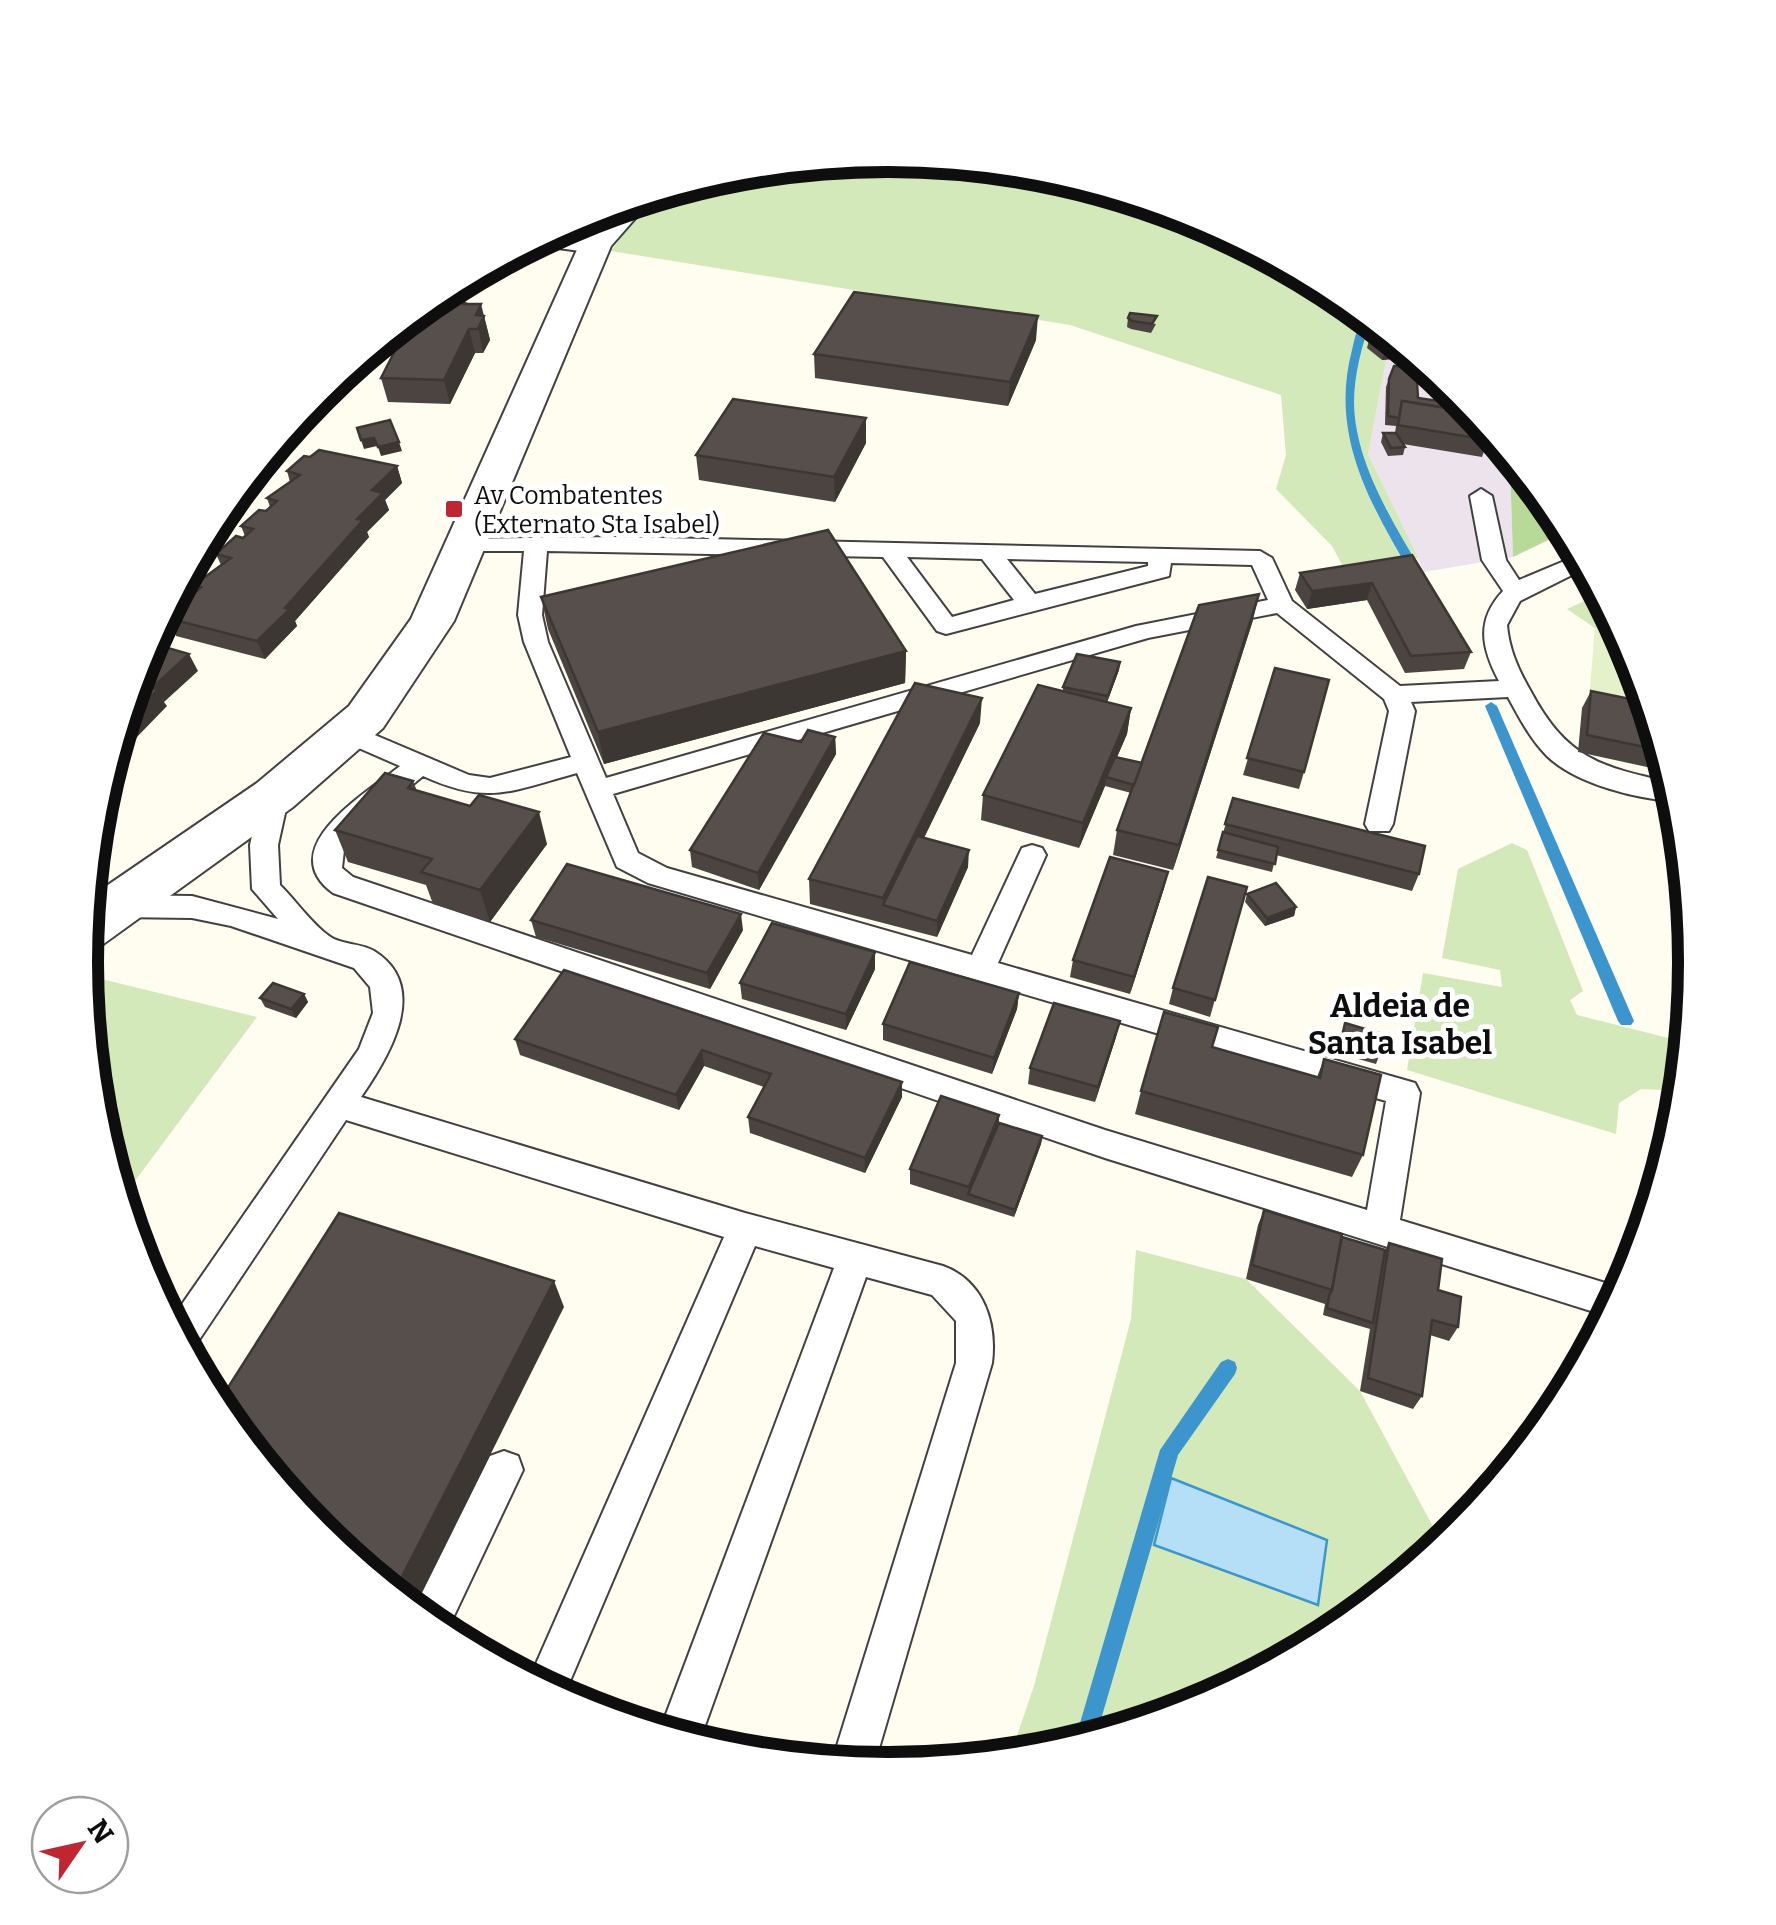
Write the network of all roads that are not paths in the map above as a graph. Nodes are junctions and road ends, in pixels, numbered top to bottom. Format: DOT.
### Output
graph roads {
  1 [pos="615,221"];
  2 [pos="568,240"];
  3 [pos="596,243"];
  4 [pos="1482,496"];
  5 [pos="465,544"];
  6 [pos="536,545"];
  7 [pos="890,550"];
  8 [pos="989,552"];
  9 [pos="1157,556"];
  10 [pos="1572,565"];
  11 [pos="1515,591"];
  12 [pos="1029,604"];
  13 [pos="1282,605"];
  14 [pos="1515,688"];
  15 [pos="1395,695"];
  16 [pos="348,732"];
  17 [pos="420,764"];
  18 [pos="590,776"];
  19 [pos="1659,788"];
  20 [pos="275,795"];
  21 [pos="1379,824"];
  22 [pos="1032,854"];
  23 [pos="100,918"];
  24 [pos="324,946"];
  25 [pos="980,970"];
  26 [pos="339,1104"];
  27 [pos="745,1228"];
  28 [pos="1381,1229"];
  29 [pos="856,1258"];
  30 [pos="1603,1298"];
  31 [pos="187,1327"];
  32 [pos="504,1470"];
  33 [pos="435,1610"];
  34 [pos="551,1677"];
  35 [pos="684,1726"];
  36 [pos="857,1752"];
  1 -- 3 [label="street"];
  2 -- 3 [label="street"];
  3 -- 5 [label="street"];
  4 -- 11 [label="lane"];
  5 -- 6 [label="lane"];
  5 -- 16 [label="street"];
  6 -- 7 [label="lane"];
  6 -- 18 [label="lane"];
  7 -- 8 [label="lane"];
  7 -- 12 [label="lane"];
  8 -- 9 [label="lane"];
  8 -- 12 [label="lane"];
  9 -- 12 [label="lane"];
  9 -- 13 [label="lane"];
  10 -- 11 [label="lane"];
  11 -- 14 [label="lane"];
  13 -- 15 [label="lane"];
  13 -- 18 [label="lane"];
  14 -- 15 [label="lane"];
  14 -- 19 [label="lane"];
  15 -- 21 [label="lane"];
  16 -- 17 [label="lane"];
  16 -- 20 [label="street"];
  17 -- 18 [label="lane"];
  17 -- 28 [label="lane"];
  18 -- 25 [label="lane"];
  20 -- 23 [label="street"];
  20 -- 24 [label="lane"];
  22 -- 25 [label="lane"];
  23 -- 24 [label="lane"];
  24 -- 26 [label="lane"];
  25 -- 28 [label="lane"];
  26 -- 27 [label="lane"];
  26 -- 31 [label="lane"];
  27 -- 29 [label="lane"];
  27 -- 34 [label="lane"];
  28 -- 30 [label="lane"];
  29 -- 35 [label="lane"];
  29 -- 36 [label="lane"];
  32 -- 33 [label="lane"];
}
